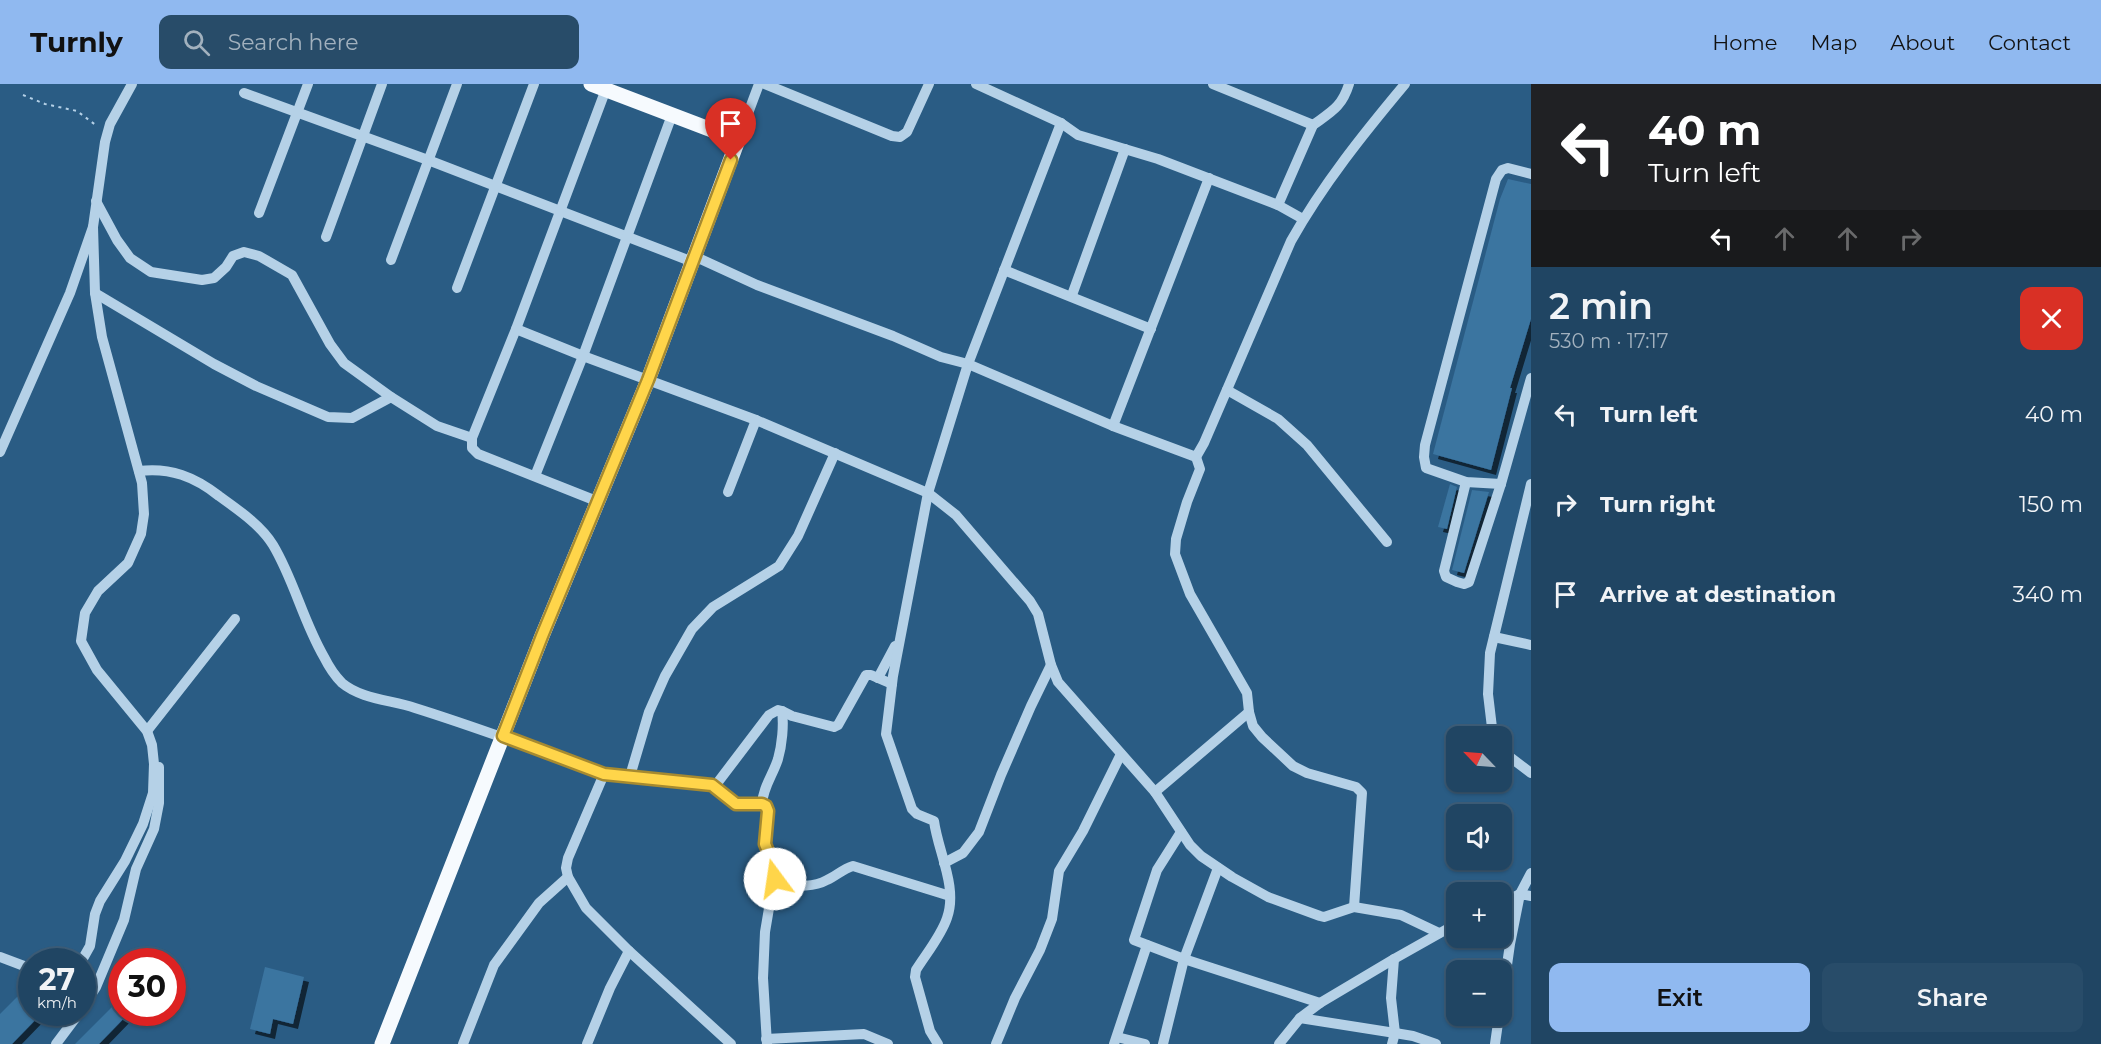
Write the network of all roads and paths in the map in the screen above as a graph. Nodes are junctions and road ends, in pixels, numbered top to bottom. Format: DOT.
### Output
graph roads {
  1 [pos="132,84"];
  2 [pos="308,84"];
  3 [pos="382,84"];
  4 [pos="457,84"];
  5 [pos="534,84"];
  6 [pos="759,84"];
  7 [pos="765,84"];
  8 [pos="928,84"];
  9 [pos="976,84"];
  10 [pos="1213,84"];
  11 [pos="1349,84"];
  12 [pos="1405,84"];
  13 [pos="598,87"];
  14 [pos="244,93"];
  15 [pos="23,95"];
  16 [pos="297,112"];
  17 [pos="672,115"];
  18 [pos="1061,123"];
  19 [pos="1313,125"];
  20 [pos="108,133"];
  21 [pos="362,136"];
  22 [pos="738,140"];
  23 [pos="1125,149"];
  24 [pos="428,160"];
  25 [pos="1531,174"];
  26 [pos="1209,178"];
  27 [pos="496,186"];
  28 [pos="96,201"];
  29 [pos="1278,206"];
  30 [pos="560,212"];
  31 [pos="259,213"];
  32 [pos="1303,219"];
  33 [pos="93,227"];
  34 [pos="326,237"];
  35 [pos="626,238"];
  36 [pos="391,260"];
  37 [pos="694,260"];
  38 [pos="1004,270"];
  39 [pos="457,288"];
  40 [pos="95,293"];
  41 [pos="1072,295"];
  42 [pos="516,328"];
  43 [pos="1151,329"];
  44 [pos="583,356"];
  45 [pos="968,364"];
  46 [pos="1531,378"];
  47 [pos="648,380"];
  48 [pos="1227,390"];
  49 [pos="391,397"];
  50 [pos="756,420"];
  51 [pos="1113,426"];
  52 [pos="472,438"];
  53 [pos="0,452"];
  54 [pos="835,453"];
  55 [pos="1196,457"];
  56 [pos="139,471"];
  57 [pos="535,476"];
  58 [pos="1466,482"];
  59 [pos="1501,484"];
  60 [pos="1531,484"];
  61 [pos="728,492"];
  62 [pos="928,493"];
  63 [pos="599,502"];
  64 [pos="1387,542"];
  65 [pos="235,619"];
  66 [pos="1494,637"];
  67 [pos="899,639"];
  68 [pos="1531,645"];
  69 [pos="1051,665"];
  70 [pos="878,678"];
  71 [pos="892,684"];
  72 [pos="782,711"];
  73 [pos="1249,712"];
  74 [pos="1492,726"];
  75 [pos="147,731"];
  76 [pos="503,736"];
  77 [pos="152,746"];
  78 [pos="1121,754"];
  79 [pos="1512,758"];
  80 [pos="1531,772"];
  81 [pos="604,774"];
  82 [pos="630,777"];
  83 [pos="715,786"];
  84 [pos="1155,792"];
  85 [pos="762,804"];
  86 [pos="1181,832"];
  87 [pos="944,863"];
  88 [pos="1218,868"];
  89 [pos="1531,873"];
  90 [pos="568,877"];
  91 [pos="774,884"];
  92 [pos="1526,895"];
  93 [pos="950,896"];
  94 [pos="1354,907"];
  95 [pos="1446,929"];
  96 [pos="1439,933"];
  97 [pos="1147,945"];
  98 [pos="90,946"];
  99 [pos="112,948"];
  100 [pos="629,951"];
  101 [pos="108,953"];
  102 [pos="0,957"];
  103 [pos="108,958"];
  104 [pos="1394,958"];
  105 [pos="1184,959"];
  106 [pos="1508,960"];
  107 [pos="18,964"];
  108 [pos="96,987"];
  109 [pos="1320,1003"];
  110 [pos="1300,1018"];
  111 [pos="70,1026"];
  112 [pos="1498,1026"];
  113 [pos="1395,1033"];
  114 [pos="1116,1040"];
  115 [pos="767,1041"];
  116 [pos="56,1044"];
  117 [pos="382,1044"];
  118 [pos="463,1044"];
  119 [pos="587,1044"];
  120 [pos="731,1044"];
  121 [pos="888,1044"];
  122 [pos="938,1044"];
  123 [pos="996,1044"];
  124 [pos="1145,1044"];
  125 [pos="1163,1044"];
  126 [pos="1279,1044"];
  127 [pos="1392,1044"];
  128 [pos="1436,1044"];
  129 [pos="1495,1044"];
  1 -- 20 [label="street"];
  2 -- 16 [label="street"];
  3 -- 21 [label="street"];
  4 -- 24 [label="street"];
  5 -- 27 [label="street"];
  6 -- 22 [label="street"];
  7 -- 8 [label="street"];
  9 -- 18 [label="street"];
  10 -- 19 [label="street"];
  11 -- 19 [label="street"];
  12 -- 32 [label="street"];
  13 -- 17 [label="main road"];
  13 -- 30 [label="street"];
  14 -- 16 [label="street"];
  15 -- 20 [label="path"];
  16 -- 21 [label="street"];
  16 -- 31 [label="street"];
  17 -- 22 [label="main road"];
  17 -- 35 [label="street"];
  18 -- 23 [label="street"];
  18 -- 38 [label="street"];
  19 -- 29 [label="street"];
  20 -- 28 [label="street"];
  21 -- 24 [label="street"];
  21 -- 34 [label="street"];
  22 -- 37 [label="main road"];
  23 -- 26 [label="street"];
  23 -- 41 [label="street"];
  24 -- 27 [label="street"];
  24 -- 36 [label="street"];
  25 -- 58 [label="street"];
  26 -- 29 [label="street"];
  26 -- 43 [label="street"];
  27 -- 30 [label="street"];
  27 -- 39 [label="street"];
  28 -- 33 [label="street"];
  28 -- 49 [label="street"];
  29 -- 32 [label="street"];
  30 -- 35 [label="street"];
  30 -- 42 [label="street"];
  32 -- 48 [label="street"];
  33 -- 40 [label="street"];
  33 -- 53 [label="street"];
  35 -- 37 [label="street"];
  35 -- 44 [label="street"];
  37 -- 45 [label="street"];
  37 -- 47 [label="main road"];
  38 -- 41 [label="street"];
  38 -- 45 [label="street"];
  40 -- 49 [label="street"];
  40 -- 56 [label="street"];
  41 -- 43 [label="street"];
  42 -- 44 [label="street"];
  42 -- 52 [label="street"];
  43 -- 51 [label="street"];
  44 -- 47 [label="street"];
  44 -- 57 [label="street"];
  45 -- 51 [label="street"];
  45 -- 62 [label="street"];
  46 -- 59 [label="street"];
  47 -- 50 [label="street"];
  47 -- 63 [label="main road"];
  48 -- 55 [label="street"];
  48 -- 64 [label="street"];
  49 -- 52 [label="street"];
  50 -- 54 [label="street"];
  50 -- 61 [label="street"];
  51 -- 55 [label="street"];
  52 -- 57 [label="street"];
  54 -- 62 [label="street"];
  54 -- 82 [label="street"];
  55 -- 73 [label="street"];
  56 -- 75 [label="street"];
  56 -- 76 [label="street"];
  57 -- 63 [label="street"];
  58 -- 59 [label="street"];
  58 -- 59 [label="street"];
  60 -- 66 [label="street"];
  62 -- 67 [label="street"];
  62 -- 69 [label="street"];
  63 -- 76 [label="main road"];
  65 -- 75 [label="street"];
  66 -- 68 [label="street"];
  66 -- 74 [label="street"];
  67 -- 70 [label="street"];
  67 -- 71 [label="street"];
  69 -- 78 [label="street"];
  69 -- 87 [label="street"];
  70 -- 71 [label="street"];
  70 -- 72 [label="street"];
  71 -- 87 [label="street"];
  72 -- 83 [label="street"];
  72 -- 85 [label="street"];
  73 -- 84 [label="street"];
  73 -- 94 [label="street"];
  75 -- 77 [label="street"];
  76 -- 81 [label="street"];
  76 -- 117 [label="main road"];
  77 -- 98 [label="street"];
  77 -- 99 [label="street"];
  78 -- 84 [label="street"];
  78 -- 123 [label="street"];
  79 -- 80 [label="street"];
  81 -- 82 [label="street"];
  81 -- 90 [label="street"];
  82 -- 83 [label="street"];
  83 -- 85 [label="street"];
  84 -- 86 [label="street"];
  85 -- 91 [label="street"];
  86 -- 88 [label="street"];
  86 -- 97 [label="street"];
  87 -- 93 [label="street"];
  88 -- 94 [label="street"];
  88 -- 105 [label="street"];
  89 -- 92 [label="street"];
  90 -- 100 [label="street"];
  90 -- 118 [label="street"];
  91 -- 93 [label="street"];
  91 -- 115 [label="street"];
  92 -- 106 [label="street"];
  93 -- 122 [label="street"];
  94 -- 96 [label="street"];
  95 -- 96 [label="street"];
  96 -- 104 [label="street"];
  97 -- 105 [label="street"];
  97 -- 114 [label="street"];
  98 -- 101 [label="street"];
  100 -- 119 [label="street"];
  100 -- 120 [label="street"];
  102 -- 107 [label="street"];
  103 -- 108 [label="street"];
  104 -- 109 [label="street"];
  104 -- 113 [label="street"];
  105 -- 109 [label="street"];
  105 -- 125 [label="street"];
  109 -- 110 [label="street"];
  110 -- 113 [label="street"];
  110 -- 126 [label="street"];
  111 -- 116 [label="street"];
  112 -- 129 [label="street"];
  113 -- 127 [label="street"];
  113 -- 128 [label="street"];
  114 -- 124 [label="street"];
  115 -- 121 [label="street"];
}
